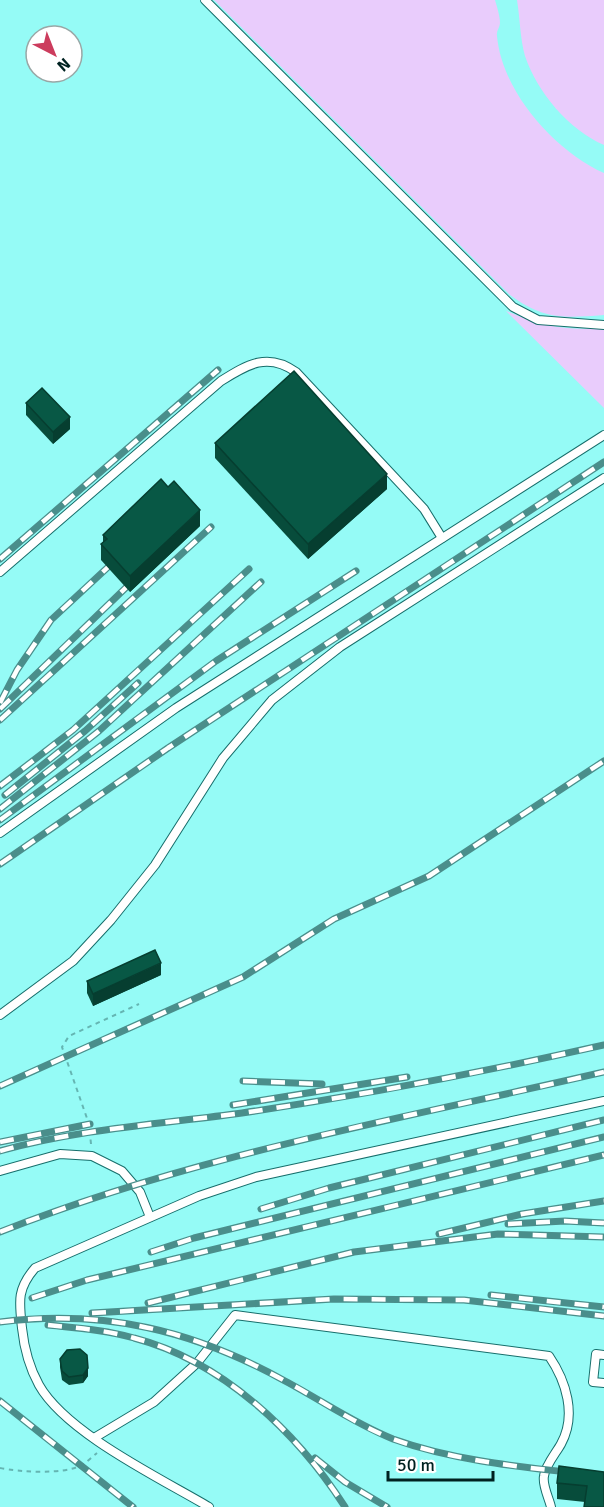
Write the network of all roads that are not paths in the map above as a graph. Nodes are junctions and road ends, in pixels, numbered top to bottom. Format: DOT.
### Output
graph roads {
  1 [pos="205,0"];
  2 [pos="604,325"];
  3 [pos="604,435"];
  4 [pos="604,478"];
  5 [pos="442,538"];
  6 [pos="0,572"];
  7 [pos="0,832"];
  8 [pos="0,1015"];
  9 [pos="604,1101"];
  10 [pos="0,1171"];
  11 [pos="150,1217"];
  12 [pos="604,1355"];
  13 [pos="604,1383"];
  14 [pos="94,1438"];
  15 [pos="209,1507"];
  16 [pos="551,1507"];
  1 -- 2 [label="lane"];
  3 -- 5 [label="lane"];
  4 -- 8 [label="lane"];
  5 -- 6 [label="lane"];
  5 -- 7 [label="lane"];
  9 -- 11 [label="lane"];
  10 -- 11 [label="lane"];
  11 -- 14 [label="lane"];
  12 -- 13 [label="lane"];
  14 -- 15 [label="lane"];
  14 -- 16 [label="lane"];
}
